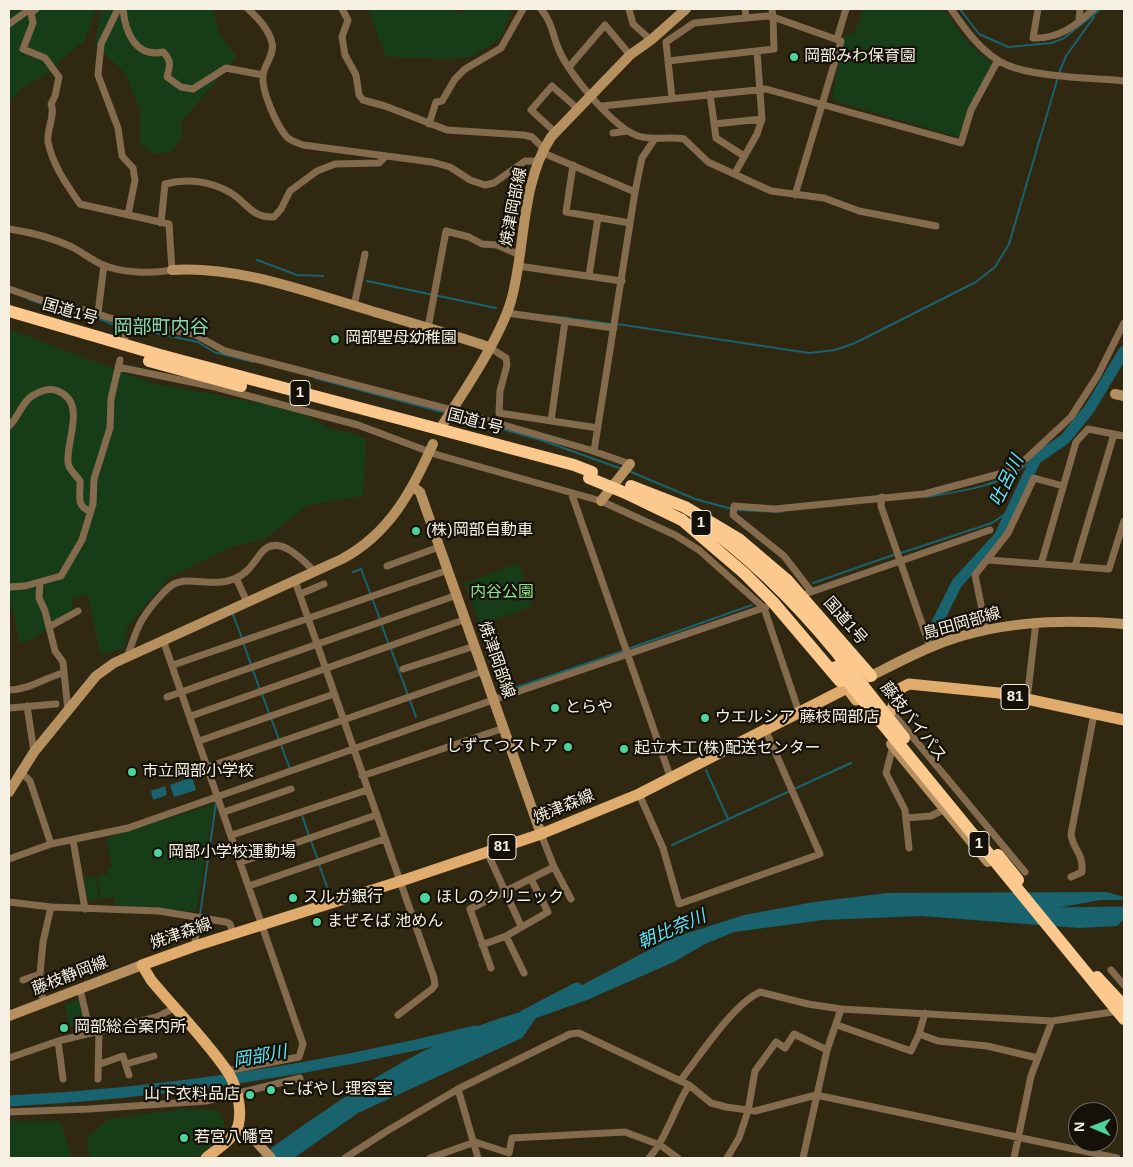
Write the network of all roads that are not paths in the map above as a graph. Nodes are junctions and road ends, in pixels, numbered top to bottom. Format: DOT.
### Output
graph roads {
  1 [pos="30,9"];
  2 [pos="36,9"];
  3 [pos="118,9"];
  4 [pos="123,9"];
  5 [pos="248,9"];
  6 [pos="257,9"];
  7 [pos="342,9"];
  8 [pos="523,9"];
  9 [pos="541,9"];
  10 [pos="629,9"];
  11 [pos="686,9"];
  12 [pos="745,9"];
  13 [pos="772,9"];
  14 [pos="846,9"];
  15 [pos="951,9"];
  16 [pos="1038,9"];
  17 [pos="1080,9"];
  18 [pos="1094,9"];
  19 [pos="773,17"];
  20 [pos="746,18"];
  21 [pos="260,20"];
  22 [pos="1079,20"];
  23 [pos="9,24"];
  24 [pos="837,38"];
  25 [pos="651,40"];
  26 [pos="757,51"];
  27 [pos="630,55"];
  28 [pos="998,60"];
  29 [pos="668,61"];
  30 [pos="569,67"];
  31 [pos="263,75"];
  32 [pos="1124,81"];
  33 [pos="761,88"];
  34 [pos="710,94"];
  35 [pos="591,96"];
  36 [pos="672,98"];
  37 [pos="822,103"];
  38 [pos="602,106"];
  39 [pos="578,109"];
  40 [pos="762,118"];
  41 [pos="430,124"];
  42 [pos="714,124"];
  43 [pos="627,131"];
  44 [pos="555,132"];
  45 [pos="613,133"];
  46 [pos="654,140"];
  47 [pos="541,154"];
  48 [pos="386,156"];
  49 [pos="744,156"];
  50 [pos="574,165"];
  51 [pos="735,173"];
  52 [pos="635,192"];
  53 [pos="796,195"];
  54 [pos="128,215"];
  55 [pos="598,217"];
  56 [pos="630,222"];
  57 [pos="161,223"];
  58 [pos="936,226"];
  59 [pos="9,229"];
  60 [pos="365,254"];
  61 [pos="520,255"];
  62 [pos="104,265"];
  63 [pos="518,266"];
  64 [pos="172,270"];
  65 [pos="589,276"];
  66 [pos="622,281"];
  67 [pos="9,289"];
  68 [pos="354,306"];
  69 [pos="9,310"];
  70 [pos="98,313"];
  71 [pos="507,313"];
  72 [pos="9,320"];
  73 [pos="565,321"];
  74 [pos="128,322"];
  75 [pos="1124,323"];
  76 [pos="428,328"];
  77 [pos="614,328"];
  78 [pos="125,338"];
  79 [pos="489,347"];
  80 [pos="452,410"];
  81 [pos="552,421"];
  82 [pos="443,424"];
  83 [pos="9,426"];
  84 [pos="598,428"];
  85 [pos="1114,434"];
  86 [pos="1124,436"];
  87 [pos="431,448"];
  88 [pos="594,451"];
  89 [pos="630,464"];
  90 [pos="590,475"];
  91 [pos="1063,486"];
  92 [pos="413,487"];
  93 [pos="634,490"];
  94 [pos="572,495"];
  95 [pos="882,497"];
  96 [pos="601,502"];
  97 [pos="90,511"];
  98 [pos="682,520"];
  99 [pos="1124,521"];
  100 [pos="990,530"];
  101 [pos="440,547"];
  102 [pos="901,560"];
  103 [pos="988,560"];
  104 [pos="1041,564"];
  105 [pos="388,566"];
  106 [pos="1075,566"];
  107 [pos="448,570"];
  108 [pos="314,572"];
  109 [pos="236,578"];
  110 [pos="295,581"];
  111 [pos="40,582"];
  112 [pos="324,584"];
  113 [pos="9,587"];
  114 [pos="300,594"];
  115 [pos="457,595"];
  116 [pos="247,602"];
  117 [pos="768,606"];
  118 [pos="78,611"];
  119 [pos="308,619"];
  120 [pos="466,619"];
  121 [pos="1036,622"];
  122 [pos="1124,624"];
  123 [pos="49,628"];
  124 [pos="986,629"];
  125 [pos="163,640"];
  126 [pos="318,644"];
  127 [pos="475,646"];
  128 [pos="934,646"];
  129 [pos="627,654"];
  130 [pos="128,656"];
  131 [pos="173,665"];
  132 [pos="326,669"];
  133 [pos="403,669"];
  134 [pos="484,671"];
  135 [pos="63,673"];
  136 [pos="871,676"];
  137 [pos="846,688"];
  138 [pos="9,690"];
  139 [pos="182,691"];
  140 [pos="334,694"];
  141 [pos="167,697"];
  142 [pos="493,700"];
  143 [pos="1027,700"];
  144 [pos="56,704"];
  145 [pos="27,706"];
  146 [pos="9,708"];
  147 [pos="891,711"];
  148 [pos="68,712"];
  149 [pos="799,712"];
  150 [pos="1094,714"];
  151 [pos="191,716"];
  152 [pos="1124,720"];
  153 [pos="344,721"];
  154 [pos="878,727"];
  155 [pos="504,728"];
  156 [pos="765,729"];
  157 [pos="199,741"];
  158 [pos="892,746"];
  159 [pos="353,749"];
  160 [pos="34,752"];
  161 [pos="208,767"];
  162 [pos="20,771"];
  163 [pos="362,776"];
  164 [pos="669,779"];
  165 [pos="291,789"];
  166 [pos="367,790"];
  167 [pos="9,792"];
  168 [pos="639,794"];
  169 [pos="218,796"];
  170 [pos="943,810"];
  171 [pos="224,812"];
  172 [pos="376,815"];
  173 [pos="906,818"];
  174 [pos="541,834"];
  175 [pos="232,836"];
  176 [pos="384,839"];
  177 [pos="73,840"];
  178 [pos="51,844"];
  179 [pos="909,848"];
  180 [pos="488,852"];
  181 [pos="9,859"];
  182 [pos="241,862"];
  183 [pos="554,867"];
  184 [pos="1025,872"];
  185 [pos="1071,877"];
  186 [pos="531,879"];
  187 [pos="401,881"];
  188 [pos="249,886"];
  189 [pos="504,892"];
  190 [pos="571,899"];
  191 [pos="9,902"];
  192 [pos="51,907"];
  193 [pos="85,909"];
  194 [pos="197,918"];
  195 [pos="263,925"];
  196 [pos="521,926"];
  197 [pos="233,933"];
  198 [pos="506,936"];
  199 [pos="482,944"];
  200 [pos="195,946"];
  201 [pos="142,965"];
  202 [pos="491,968"];
  203 [pos="1111,970"];
  204 [pos="524,973"];
  205 [pos="40,974"];
  206 [pos="23,980"];
  207 [pos="1124,986"];
  208 [pos="80,989"];
  209 [pos="46,1002"];
  210 [pos="174,1008"];
  211 [pos="841,1009"];
  212 [pos="1123,1011"];
  213 [pos="925,1013"];
  214 [pos="398,1015"];
  215 [pos="9,1016"];
  216 [pos="1052,1021"];
  217 [pos="1124,1023"];
  218 [pos="837,1025"];
  219 [pos="99,1031"];
  220 [pos="90,1032"];
  221 [pos="919,1034"];
  222 [pos="58,1041"];
  223 [pos="827,1050"];
  224 [pos="154,1056"];
  225 [pos="9,1058"];
  226 [pos="1038,1058"];
  227 [pos="100,1064"];
  228 [pos="126,1064"];
  229 [pos="228,1073"];
  230 [pos="129,1075"];
  231 [pos="300,1078"];
  232 [pos="63,1079"];
  233 [pos="98,1079"];
  234 [pos="680,1081"];
  235 [pos="689,1085"];
  236 [pos="458,1089"];
  237 [pos="236,1093"];
  238 [pos="816,1095"];
  239 [pos="748,1111"];
  240 [pos="9,1112"];
  241 [pos="237,1128"];
  242 [pos="1018,1137"];
  243 [pos="475,1142"];
  244 [pos="660,1145"];
  245 [pos="206,1158"];
  246 [pos="271,1158"];
  247 [pos="345,1158"];
  248 [pos="430,1158"];
  249 [pos="478,1158"];
  250 [pos="648,1158"];
  251 [pos="678,1158"];
  252 [pos="727,1158"];
  253 [pos="803,1158"];
  254 [pos="1014,1158"];
  255 [pos="1117,1158"];
  1 -- 23 [label="street"];
  2 -- 54 [label="street"];
  3 -- 54 [label="street"];
  4 -- 31 [label="street"];
  5 -- 21 [label="street"];
  6 -- 21 [label="street"];
  7 -- 41 [label="street"];
  8 -- 41 [label="street"];
  9 -- 30 [label="street"];
  10 -- 25 [label="street"];
  11 -- 25 [label="main road, 焼津岡部線"];
  12 -- 20 [label="street"];
  13 -- 19 [label="street"];
  14 -- 24 [label="street"];
  15 -- 28 [label="street"];
  16 -- 22 [label="street"];
  17 -- 22 [label="street"];
  18 -- 22 [label="street"];
  19 -- 20 [label="street"];
  19 -- 24 [label="street"];
  19 -- 26 [label="street"];
  20 -- 29 [label="street"];
  21 -- 31 [label="street"];
  24 -- 37 [label="street"];
  25 -- 27 [label="main road, 焼津岡部線"];
  26 -- 29 [label="street"];
  26 -- 33 [label="street"];
  27 -- 30 [label="street"];
  27 -- 35 [label="main road, 焼津岡部線"];
  28 -- 32 [label="street"];
  28 -- 37 [label="street"];
  29 -- 36 [label="street"];
  30 -- 35 [label="street"];
  31 -- 48 [label="street"];
  33 -- 34 [label="street"];
  33 -- 37 [label="street"];
  33 -- 40 [label="street"];
  34 -- 36 [label="street"];
  34 -- 42 [label="street"];
  35 -- 38 [label="street"];
  35 -- 39 [label="main road, 焼津岡部線"];
  36 -- 38 [label="street"];
  37 -- 53 [label="street"];
  38 -- 43 [label="street"];
  39 -- 44 [label="main road, 焼津岡部線"];
  39 -- 44 [label="street"];
  40 -- 42 [label="street"];
  40 -- 49 [label="street"];
  41 -- 47 [label="street"];
  42 -- 49 [label="street"];
  43 -- 45 [label="street"];
  43 -- 46 [label="street"];
  44 -- 47 [label="main road, 焼津岡部線"];
  46 -- 51 [label="street"];
  46 -- 52 [label="street"];
  47 -- 48 [label="street"];
  47 -- 50 [label="street"];
  47 -- 61 [label="main road, 焼津岡部線"];
  48 -- 57 [label="street"];
  49 -- 51 [label="street"];
  50 -- 52 [label="street"];
  50 -- 55 [label="street"];
  51 -- 53 [label="street"];
  52 -- 56 [label="street"];
  53 -- 58 [label="street"];
  54 -- 57 [label="street"];
  55 -- 56 [label="street"];
  55 -- 65 [label="street"];
  56 -- 66 [label="street"];
  57 -- 64 [label="street"];
  59 -- 62 [label="street"];
  60 -- 68 [label="street"];
  61 -- 63 [label="main road, 焼津岡部線"];
  61 -- 76 [label="street"];
  62 -- 64 [label="street"];
  62 -- 70 [label="street"];
  63 -- 65 [label="street"];
  63 -- 71 [label="main road, 焼津岡部線"];
  64 -- 68 [label="main road"];
  65 -- 66 [label="street"];
  66 -- 77 [label="street"];
  67 -- 70 [label="street"];
  68 -- 76 [label="main road"];
  69 -- 90 [label="highway, 国道1号 / 1"];
  70 -- 74 [label="street"];
  71 -- 73 [label="street"];
  71 -- 79 [label="main road, 焼津岡部線"];
  72 -- 90 [label="highway, 国道1号 / 1"];
  73 -- 77 [label="street"];
  73 -- 81 [label="street"];
  74 -- 78 [label="street"];
  74 -- 80 [label="street"];
  75 -- 95 [label="street"];
  76 -- 79 [label="main road"];
  77 -- 84 [label="street"];
  79 -- 80 [label="main road, 焼津岡部線"];
  79 -- 81 [label="street"];
  80 -- 82 [label="main road, 焼津岡部線"];
  80 -- 88 [label="street"];
  81 -- 84 [label="street"];
  83 -- 97 [label="street"];
  84 -- 88 [label="street"];
  85 -- 86 [label="street"];
  85 -- 91 [label="street"];
  85 -- 106 [label="street"];
  87 -- 92 [label="main road"];
  87 -- 94 [label="street"];
  87 -- 97 [label="street"];
  88 -- 89 [label="street"];
  89 -- 96 [label="main road"];
  90 -- 93 [label="highway, 国道1号 / 1"];
  91 -- 103 [label="street"];
  91 -- 104 [label="street"];
  92 -- 101 [label="main road, 焼津岡部線"];
  92 -- 108 [label="main road"];
  93 -- 98 [label="highway, 国道1号 / 1"];
  93 -- 136 [label="highway, 国道1号 / 1"];
  93 -- 212 [label="highway, 藤枝バイパス / 1, bridge"];
  94 -- 96 [label="street"];
  94 -- 129 [label="street"];
  95 -- 102 [label="street"];
  95 -- 102 [label="street"];
  96 -- 117 [label="street"];
  97 -- 111 [label="street"];
  98 -- 137 [label="highway, 国道1号 / 1"];
  98 -- 212 [label="highway, 藤枝バイパス / 1, bridge"];
  99 -- 106 [label="street"];
  100 -- 102 [label="street"];
  101 -- 105 [label="street"];
  101 -- 107 [label="main road, 焼津岡部線"];
  102 -- 128 [label="street"];
  103 -- 104 [label="street"];
  103 -- 124 [label="street"];
  104 -- 106 [label="street"];
  107 -- 115 [label="main road, 焼津岡部線"];
  107 -- 119 [label="street"];
  108 -- 109 [label="street"];
  108 -- 110 [label="main road"];
  109 -- 116 [label="street"];
  109 -- 130 [label="street"];
  110 -- 114 [label="street"];
  110 -- 116 [label="main road"];
  111 -- 113 [label="street"];
  111 -- 123 [label="street"];
  112 -- 114 [label="street"];
  114 -- 119 [label="street"];
  115 -- 120 [label="main road, 焼津岡部線"];
  115 -- 126 [label="street"];
  116 -- 125 [label="main road"];
  117 -- 129 [label="street"];
  117 -- 149 [label="street"];
  118 -- 123 [label="street"];
  119 -- 126 [label="street"];
  119 -- 131 [label="street"];
  120 -- 127 [label="main road, 焼津岡部線"];
  120 -- 132 [label="street"];
  121 -- 122 [label="main road, 島田岡部線"];
  121 -- 124 [label="main road, 島田岡部線"];
  121 -- 143 [label="street"];
  123 -- 135 [label="street"];
  124 -- 128 [label="main road, 島田岡部線"];
  125 -- 130 [label="main road"];
  125 -- 131 [label="street"];
  126 -- 132 [label="street"];
  126 -- 139 [label="street"];
  127 -- 133 [label="street"];
  127 -- 134 [label="main road, 焼津岡部線"];
  128 -- 136 [label="main road, 島田岡部線"];
  129 -- 142 [label="street"];
  129 -- 164 [label="street"];
  130 -- 148 [label="main road"];
  131 -- 139 [label="street"];
  132 -- 140 [label="street"];
  132 -- 151 [label="street"];
  134 -- 142 [label="main road, 焼津岡部線"];
  134 -- 153 [label="street"];
  135 -- 138 [label="street"];
  135 -- 148 [label="street"];
  136 -- 137 [label="main road, 島田岡部線"];
  137 -- 149 [label="main road, 焼津森線 / 81"];
  137 -- 154 [label="main road"];
  139 -- 141 [label="street"];
  139 -- 151 [label="street"];
  140 -- 153 [label="street"];
  140 -- 157 [label="street"];
  142 -- 155 [label="main road, 焼津岡部線"];
  142 -- 159 [label="street"];
  143 -- 147 [label="main road, 81"];
  143 -- 150 [label="main road, 81"];
  144 -- 145 [label="street"];
  145 -- 146 [label="street"];
  145 -- 160 [label="street"];
  147 -- 154 [label="main road, 81"];
  147 -- 184 [label="street"];
  148 -- 160 [label="main road"];
  149 -- 156 [label="main road, 焼津森線 / 81"];
  150 -- 152 [label="main road, 81"];
  150 -- 185 [label="street"];
  151 -- 157 [label="street"];
  153 -- 159 [label="street"];
  153 -- 161 [label="street"];
  154 -- 158 [label="main road"];
  155 -- 163 [label="street"];
  155 -- 174 [label="main road, 焼津岡部線"];
  156 -- 164 [label="main road, 焼津森線 / 81"];
  156 -- 168 [label="street"];
  157 -- 161 [label="street"];
  158 -- 170 [label="main road"];
  158 -- 173 [label="street"];
  159 -- 163 [label="street"];
  159 -- 169 [label="street"];
  160 -- 162 [label="main road"];
  161 -- 169 [label="street"];
  162 -- 167 [label="main road"];
  162 -- 178 [label="street"];
  163 -- 166 [label="street"];
  164 -- 168 [label="main road, 焼津森線 / 81"];
  165 -- 171 [label="street"];
  166 -- 172 [label="street"];
  166 -- 175 [label="street"];
  168 -- 174 [label="main road, 焼津森線 / 81"];
  169 -- 171 [label="street"];
  169 -- 177 [label="street"];
  170 -- 173 [label="street"];
  170 -- 212 [label="main road, bridge"];
  171 -- 175 [label="street"];
  172 -- 176 [label="street"];
  172 -- 182 [label="street"];
  173 -- 179 [label="street"];
  174 -- 180 [label="main road, 焼津森線 / 81"];
  174 -- 183 [label="street"];
  175 -- 182 [label="street"];
  176 -- 187 [label="street"];
  176 -- 188 [label="street"];
  177 -- 178 [label="street"];
  177 -- 193 [label="street"];
  178 -- 181 [label="street"];
  180 -- 187 [label="main road, 焼津森線 / 81"];
  180 -- 189 [label="street"];
  182 -- 188 [label="street"];
  183 -- 186 [label="street"];
  183 -- 190 [label="street"];
  186 -- 189 [label="street"];
  186 -- 196 [label="street"];
  187 -- 195 [label="main road, 焼津森線 / 81"];
  187 -- 214 [label="street"];
  188 -- 195 [label="street"];
  189 -- 196 [label="street"];
  189 -- 199 [label="street"];
  191 -- 192 [label="street"];
  192 -- 193 [label="street"];
  192 -- 205 [label="street"];
  193 -- 194 [label="street"];
  194 -- 197 [label="street"];
  194 -- 200 [label="street"];
  195 -- 197 [label="main road, 焼津森線 / 81"];
  195 -- 229 [label="street"];
  196 -- 198 [label="street"];
  197 -- 200 [label="main road, 焼津森線 / 81"];
  198 -- 199 [label="street"];
  198 -- 204 [label="street"];
  199 -- 202 [label="street"];
  200 -- 201 [label="main road, 焼津森線 / 81"];
  201 -- 208 [label="main road, 藤枝静岡線"];
  201 -- 210 [label="main road, 焼津森線"];
  203 -- 207 [label="street"];
  205 -- 206 [label="street"];
  205 -- 209 [label="street"];
  208 -- 209 [label="main road, 藤枝静岡線"];
  208 -- 220 [label="street"];
  209 -- 215 [label="main road, 藤枝静岡線"];
  210 -- 219 [label="street"];
  210 -- 229 [label="main road, 焼津森線"];
  211 -- 213 [label="street"];
  211 -- 218 [label="street"];
  211 -- 234 [label="street"];
  212 -- 216 [label="street"];
  212 -- 217 [label="main road"];
  213 -- 216 [label="street"];
  213 -- 221 [label="street"];
  216 -- 226 [label="street"];
  218 -- 221 [label="street"];
  218 -- 223 [label="street"];
  219 -- 220 [label="street"];
  219 -- 227 [label="street"];
  220 -- 222 [label="street"];
  221 -- 226 [label="street"];
  222 -- 225 [label="street"];
  222 -- 232 [label="street"];
  223 -- 238 [label="street"];
  223 -- 239 [label="street"];
  224 -- 228 [label="street"];
  226 -- 242 [label="street"];
  227 -- 228 [label="street"];
  227 -- 233 [label="street"];
  228 -- 230 [label="street"];
  229 -- 237 [label="main road, 焼津森線"];
  231 -- 237 [label="street"];
  234 -- 235 [label="street"];
  234 -- 236 [label="street"];
  235 -- 239 [label="street"];
  235 -- 244 [label="street"];
  236 -- 243 [label="street"];
  236 -- 247 [label="street"];
  237 -- 240 [label="street"];
  237 -- 241 [label="main road, 焼津森線"];
  238 -- 239 [label="street"];
  238 -- 242 [label="street"];
  238 -- 253 [label="street"];
  239 -- 252 [label="street"];
  241 -- 245 [label="main road"];
  241 -- 246 [label="main road"];
  242 -- 254 [label="street"];
  242 -- 255 [label="street"];
  243 -- 244 [label="street"];
  243 -- 248 [label="street"];
  243 -- 249 [label="street"];
  244 -- 250 [label="street"];
  244 -- 251 [label="street"];
}
